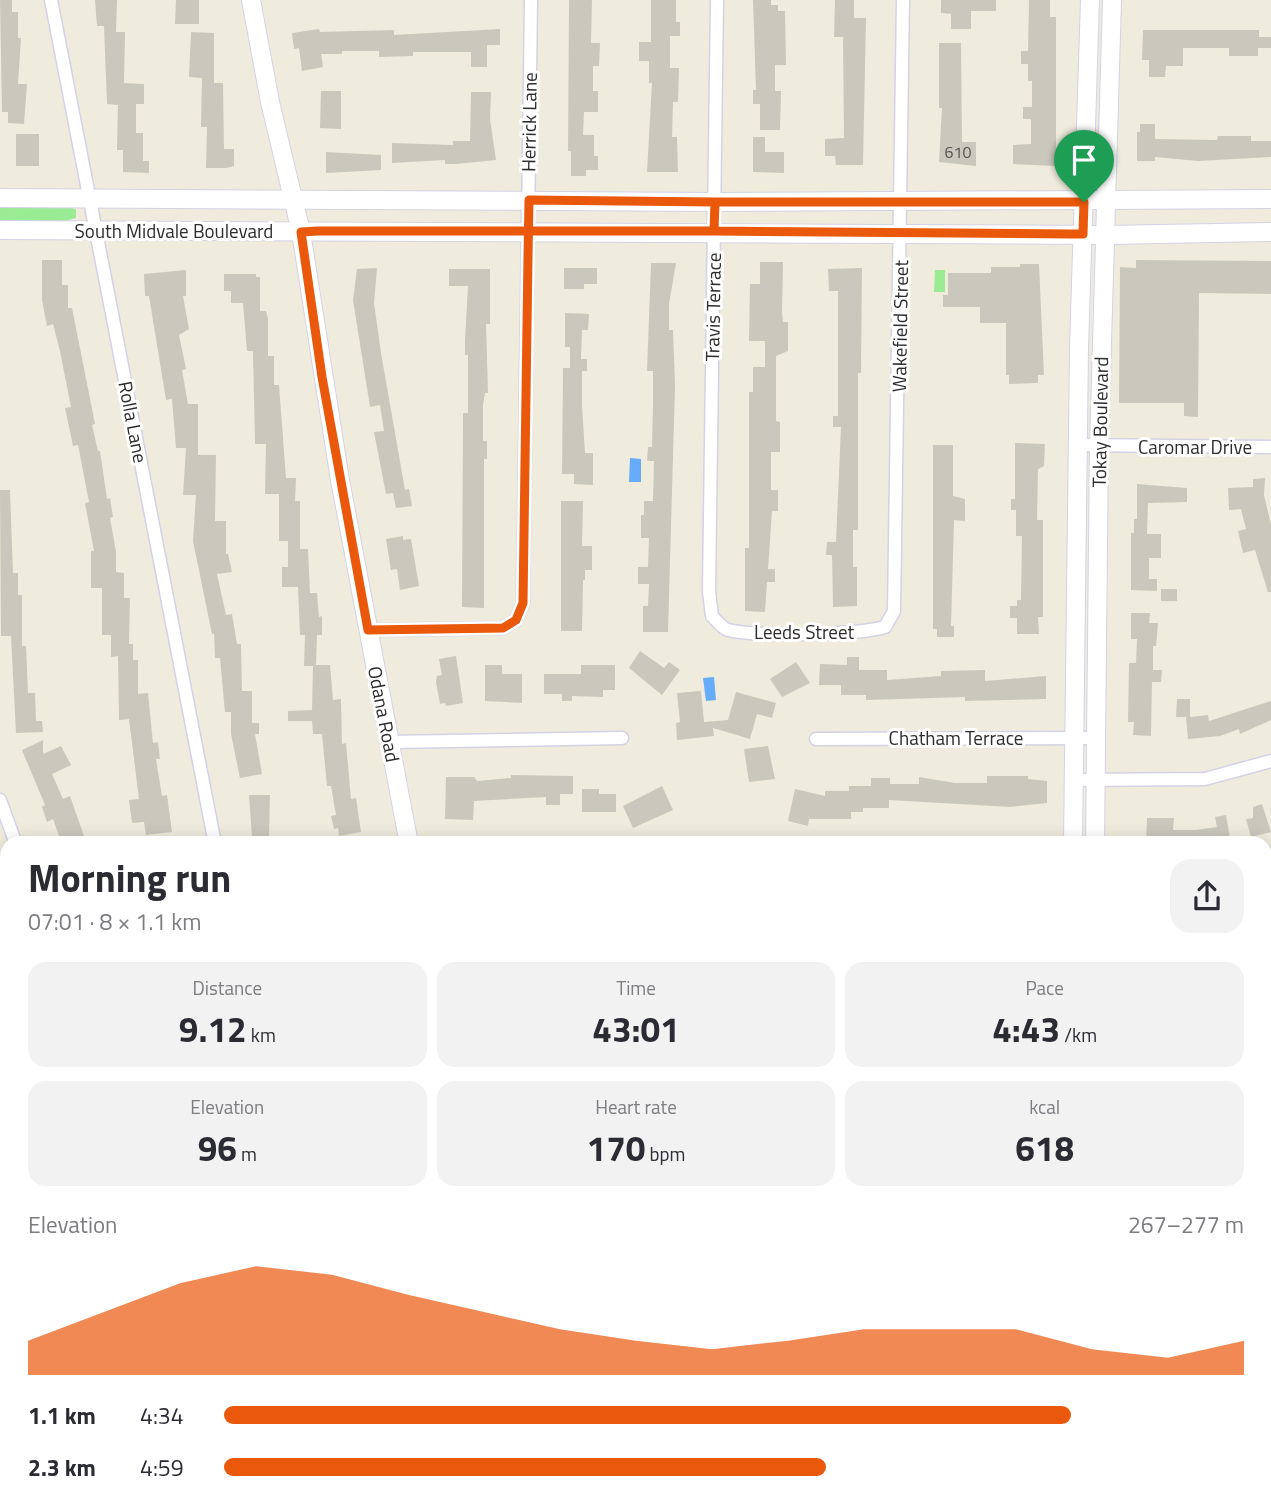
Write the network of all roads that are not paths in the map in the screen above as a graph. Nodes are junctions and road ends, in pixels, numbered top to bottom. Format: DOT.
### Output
graph roads {
  1 [pos="51,0"];
  2 [pos="251,0"];
  3 [pos="531,0"];
  4 [pos="717,0"];
  5 [pos="903,0"];
  6 [pos="1090,0"];
  7 [pos="1112,0"];
  8 [pos="0,198"];
  9 [pos="89,199"];
  10 [pos="1271,199"];
  11 [pos="288,200"];
  12 [pos="529,200"];
  13 [pos="715,202"];
  14 [pos="901,202"];
  15 [pos="1084,202"];
  16 [pos="1107,202"];
  17 [pos="0,230"];
  18 [pos="97,230"];
  19 [pos="714,231"];
  20 [pos="295,232"];
  21 [pos="528,232"];
  22 [pos="901,232"];
  23 [pos="1271,232"];
  24 [pos="1083,234"];
  25 [pos="1106,235"];
  26 [pos="1078,445"];
  27 [pos="1099,446"];
  28 [pos="1271,447"];
  29 [pos="894,611"];
  30 [pos="712,613"];
  31 [pos="368,630"];
  32 [pos="622,737"];
  33 [pos="1074,738"];
  34 [pos="1096,738"];
  35 [pos="816,739"];
  36 [pos="390,742"];
  37 [pos="1271,761"];
  38 [pos="1074,780"];
  39 [pos="1096,780"];
  40 [pos="0,800"];
  41 [pos="13,836"];
  42 [pos="213,836"];
  43 [pos="408,836"];
  44 [pos="1073,836"];
  45 [pos="1095,836"];
  1 -- 9 [label="street, Rolla Lane"];
  2 -- 11 [label="street, Odana Road"];
  3 -- 12 [label="street, Herrick Lane"];
  4 -- 13 [label="street, Travis Terrace"];
  5 -- 14 [label="street, Wakefield Street"];
  6 -- 15 [label="street, Tokay Boulevard"];
  7 -- 16 [label="street, Tokay Boulevard"];
  8 -- 9 [label="street, South Midvale Boulevard"];
  9 -- 11 [label="street, South Midvale Boulevard"];
  9 -- 18 [label="street, Rolla Lane"];
  10 -- 16 [label="street, South Midvale Boulevard"];
  11 -- 12 [label="street, South Midvale Boulevard"];
  11 -- 20 [label="street, Odana Road"];
  12 -- 13 [label="street, South Midvale Boulevard"];
  12 -- 21 [label="street, Herrick Lane"];
  13 -- 14 [label="street, South Midvale Boulevard"];
  13 -- 19 [label="street, Travis Terrace"];
  14 -- 15 [label="street, South Midvale Boulevard"];
  14 -- 22 [label="street, Wakefield Street"];
  15 -- 16 [label="street, South Midvale Boulevard"];
  15 -- 24 [label="street, Tokay Boulevard"];
  16 -- 25 [label="street, Tokay Boulevard"];
  17 -- 18 [label="street, South Midvale Boulevard"];
  18 -- 20 [label="street, South Midvale Boulevard"];
  18 -- 42 [label="street, Rolla Lane"];
  19 -- 21 [label="street, South Midvale Boulevard"];
  19 -- 22 [label="street, South Midvale Boulevard"];
  19 -- 30 [label="street, Travis Terrace"];
  20 -- 21 [label="street, South Midvale Boulevard"];
  20 -- 31 [label="street, Odana Road"];
  21 -- 31 [label="street, Herrick Lane"];
  22 -- 24 [label="street, South Midvale Boulevard"];
  22 -- 29 [label="street, Wakefield Street"];
  23 -- 25 [label="street, South Midvale Boulevard"];
  24 -- 25 [label="street, South Midvale Boulevard"];
  24 -- 26 [label="street, Tokay Boulevard"];
  25 -- 27 [label="street, Tokay Boulevard"];
  26 -- 27 [label="street, Caromar Drive"];
  26 -- 33 [label="street, Tokay Boulevard"];
  27 -- 28 [label="street, Caromar Drive"];
  27 -- 34 [label="street, Tokay Boulevard"];
  29 -- 30 [label="street, Leeds Street"];
  31 -- 36 [label="street, Odana Road"];
  32 -- 36 [label="street"];
  33 -- 34 [label="street, Chatham Terrace"];
  33 -- 35 [label="street, Chatham Terrace"];
  33 -- 38 [label="street, Tokay Boulevard"];
  34 -- 39 [label="street, Tokay Boulevard"];
  36 -- 43 [label="street, Odana Road"];
  37 -- 39 [label="street"];
  38 -- 39 [label="street"];
  38 -- 44 [label="street, Tokay Boulevard"];
  39 -- 45 [label="street, Tokay Boulevard"];
  40 -- 41 [label="street"];
}
